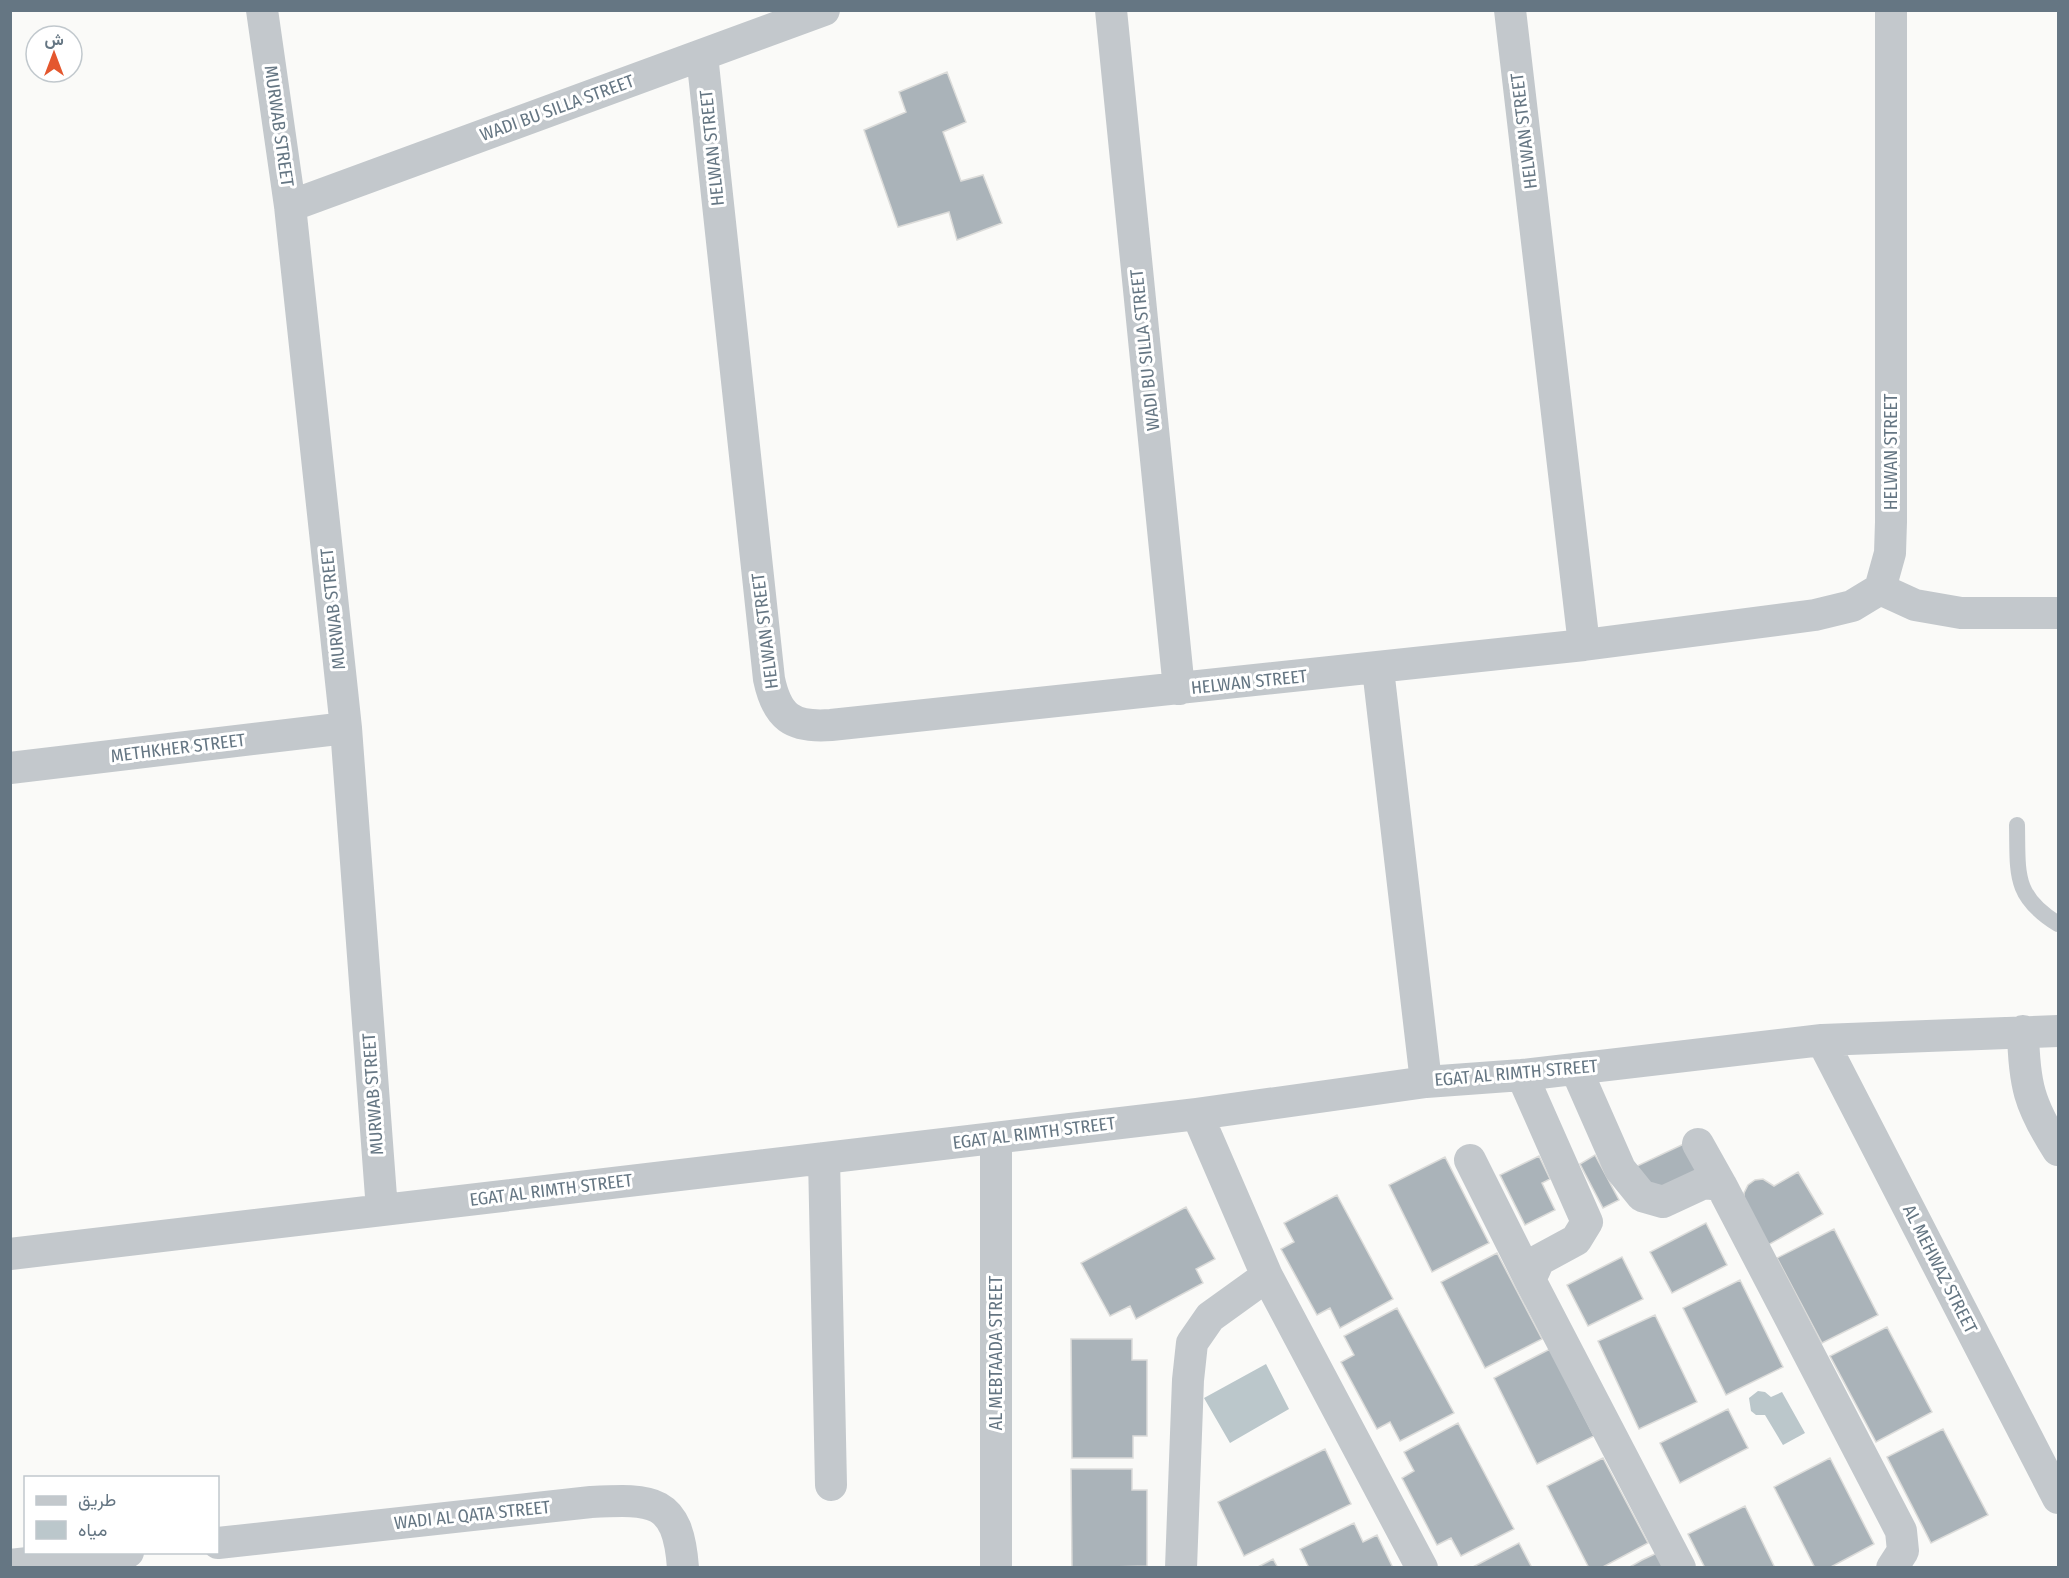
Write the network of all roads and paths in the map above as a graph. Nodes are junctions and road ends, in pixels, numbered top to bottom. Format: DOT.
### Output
graph roads {
  1 [pos="262,10"];
  2 [pos="824,10"];
  3 [pos="1111,10"];
  4 [pos="1510,10"];
  5 [pos="1891,10"];
  6 [pos="702,55"];
  7 [pos="290,206"];
  8 [pos="1880,589"];
  9 [pos="2058,613"];
  10 [pos="1584,645"];
  11 [pos="1378,669"];
  12 [pos="1179,689"];
  13 [pos="346,728"];
  14 [pos="10,768"];
  15 [pos="2017,825"];
  16 [pos="2058,924"];
  17 [pos="2023,1031"];
  18 [pos="2058,1031"];
  19 [pos="1822,1040"];
  20 [pos="1576,1069"];
  21 [pos="1522,1075"];
  22 [pos="1426,1082"];
  23 [pos="1197,1114"];
  24 [pos="996,1138"];
  25 [pos="1698,1144"];
  26 [pos="2058,1150"];
  27 [pos="824,1158"];
  28 [pos="1470,1161"];
  29 [pos="1721,1185"];
  30 [pos="382,1210"];
  31 [pos="10,1254"];
  32 [pos="1267,1276"];
  33 [pos="1530,1281"];
  34 [pos="831,1485"];
  35 [pos="2058,1498"];
  36 [pos="219,1543"];
  37 [pos="110,1554"];
  38 [pos="10,1565"];
  39 [pos="683,1568"];
  40 [pos="996,1568"];
  41 [pos="1181,1568"];
  42 [pos="1422,1568"];
  43 [pos="1680,1568"];
  44 [pos="1892,1568"];
  1 -- 7 [label="street, MURWAB STREET"];
  2 -- 6 [label="street, WADI BU SILLA STREET"];
  3 -- 12 [label="street, WADI BU SILLA STREET"];
  4 -- 10 [label="street, HELWAN STREET"];
  5 -- 8 [label="street, HELWAN STREET"];
  6 -- 7 [label="street, WADI BU SILLA STREET"];
  6 -- 12 [label="street, HELWAN STREET"];
  7 -- 13 [label="street, MURWAB STREET"];
  8 -- 9 [label="street"];
  8 -- 10 [label="street, HELWAN STREET"];
  10 -- 11 [label="street, HELWAN STREET"];
  11 -- 12 [label="street, HELWAN STREET"];
  11 -- 22 [label="street"];
  13 -- 14 [label="street, METHKHER STREET"];
  13 -- 30 [label="street, MURWAB STREET"];
  15 -- 16 [label="lane"];
  17 -- 18 [label="street, EGAT AL RIMTH STREET"];
  17 -- 19 [label="street, EGAT AL RIMTH STREET"];
  17 -- 26 [label="street"];
  19 -- 20 [label="street, EGAT AL RIMTH STREET"];
  19 -- 35 [label="street, AL MEHWAZ STREET"];
  20 -- 21 [label="street, EGAT AL RIMTH STREET"];
  20 -- 29 [label="street"];
  21 -- 22 [label="street, EGAT AL RIMTH STREET"];
  21 -- 33 [label="street"];
  22 -- 23 [label="street, EGAT AL RIMTH STREET"];
  23 -- 24 [label="street, EGAT AL RIMTH STREET"];
  23 -- 32 [label="street"];
  24 -- 27 [label="street, EGAT AL RIMTH STREET"];
  24 -- 40 [label="street, AL MEBTAADA STREET"];
  25 -- 29 [label="street"];
  27 -- 30 [label="street, EGAT AL RIMTH STREET"];
  27 -- 34 [label="street"];
  28 -- 33 [label="street"];
  29 -- 44 [label="street"];
  30 -- 31 [label="street, EGAT AL RIMTH STREET"];
  32 -- 41 [label="street"];
  32 -- 42 [label="street"];
  33 -- 43 [label="street"];
  36 -- 39 [label="street, WADI AL QATA STREET"];
  37 -- 38 [label="street"];
}
